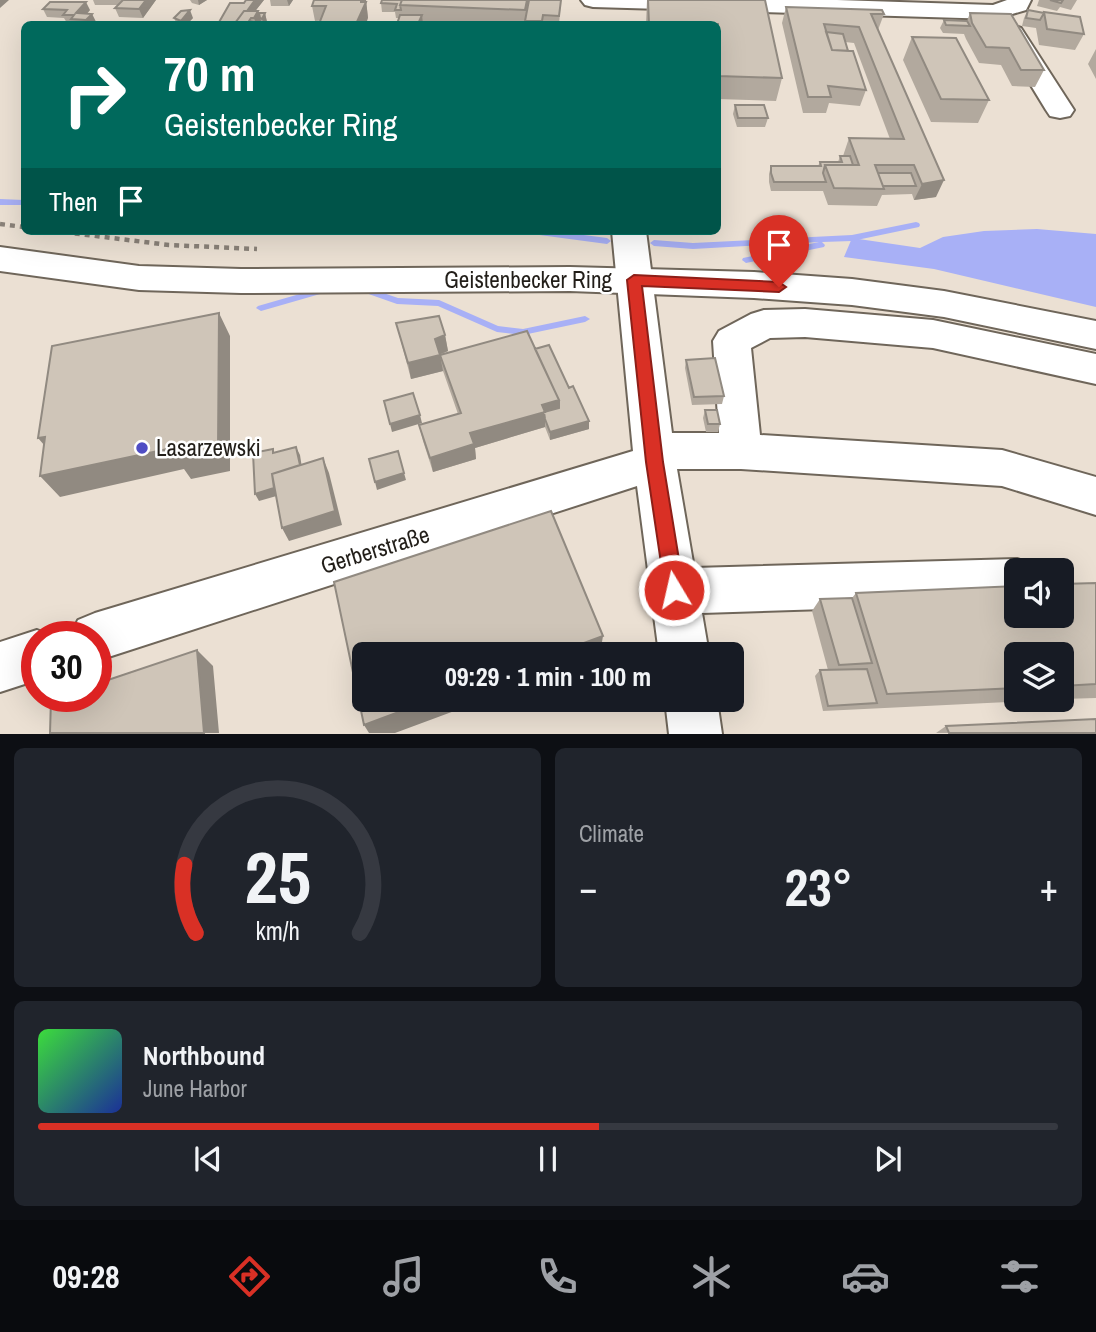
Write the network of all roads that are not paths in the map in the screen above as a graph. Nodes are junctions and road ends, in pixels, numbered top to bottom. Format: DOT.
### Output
graph roads {
  1 [pos="593,0"];
  2 [pos="602,0"];
  3 [pos="1019,0"];
  4 [pos="995,12"];
  5 [pos="605,21"];
  6 [pos="1060,110"];
  7 [pos="629,235"];
  8 [pos="0,259"];
  9 [pos="634,280"];
  10 [pos="1096,335"];
  11 [pos="1096,369"];
  12 [pos="741,451"];
  13 [pos="655,457"];
  14 [pos="1096,496"];
  15 [pos="1004,582"];
  16 [pos="674,590"];
  17 [pos="112,632"];
  18 [pos="682,642"];
  19 [pos="21,660"];
  20 [pos="0,667"];
  21 [pos="693,712"];
  22 [pos="696,733"];
  1 -- 2 [label="street"];
  2 -- 4 [label="street"];
  2 -- 5 [label="street"];
  3 -- 4 [label="street"];
  4 -- 6 [label="street"];
  7 -- 9 [label="street"];
  8 -- 9 [label="street, Geistenbecker Ring"];
  9 -- 10 [label="street, Geistenbecker Ring"];
  9 -- 13 [label="street"];
  11 -- 12 [label="street"];
  12 -- 13 [label="street, Gerberstraße"];
  12 -- 14 [label="street, Gerberstraße"];
  13 -- 16 [label="street"];
  13 -- 17 [label="street, Gerberstraße"];
  15 -- 16 [label="street"];
  16 -- 18 [label="street"];
  19 -- 20 [label="street"];
  21 -- 22 [label="street"];
}
